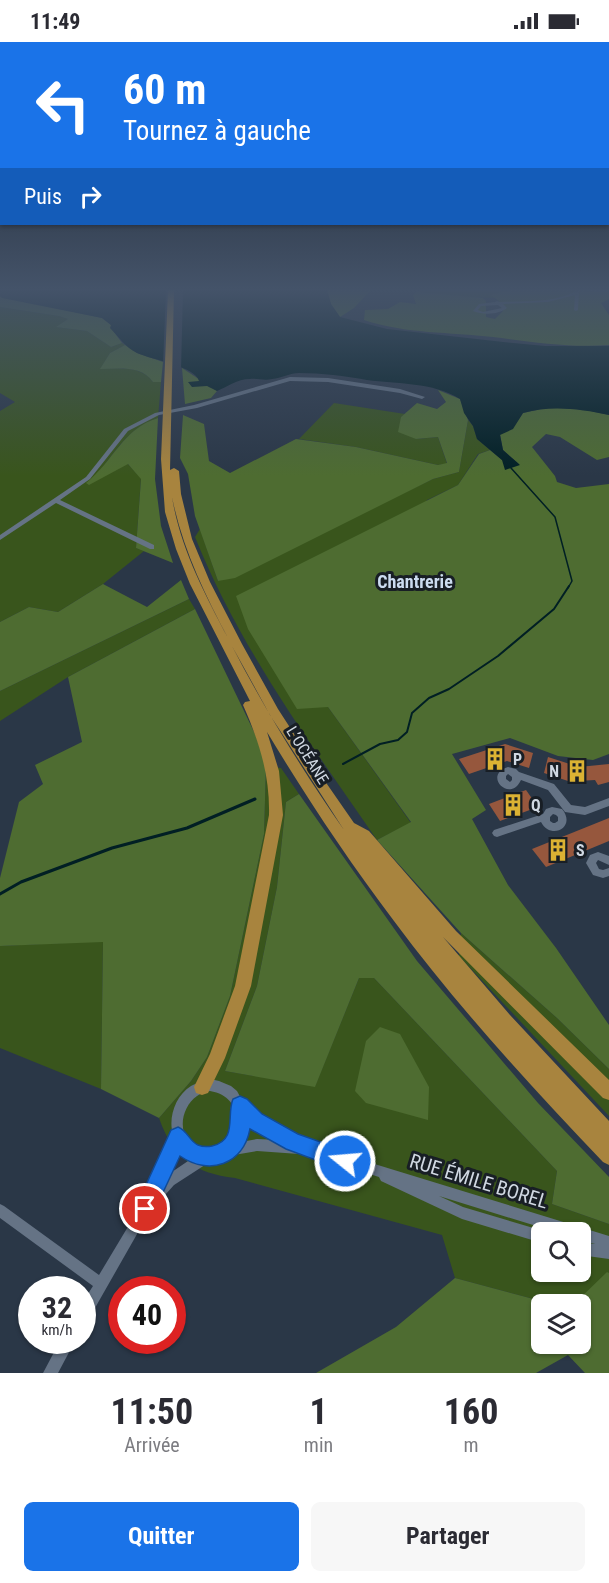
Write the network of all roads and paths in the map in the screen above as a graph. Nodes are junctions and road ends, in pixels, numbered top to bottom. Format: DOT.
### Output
graph roads {
  1 [pos="171,352"];
  2 [pos="175,352"];
  3 [pos="422,397"];
  4 [pos="170,433"];
  5 [pos="56,500"];
  6 [pos="0,538"];
  7 [pos="152,547"];
  8 [pos="246,685"];
  9 [pos="517,775"];
  10 [pos="609,802"];
  11 [pos="565,812"];
  12 [pos="346,825"];
  13 [pos="497,833"];
  14 [pos="609,861"];
  15 [pos="609,872"];
  16 [pos="202,1087"];
  17 [pos="609,1092"];
  18 [pos="240,1106"];
  19 [pos="609,1134"];
  20 [pos="178,1137"];
  21 [pos="304,1148"];
  22 [pos="228,1150"];
  23 [pos="609,1156"];
  24 [pos="205,1157"];
  25 [pos="366,1167"];
  26 [pos="145,1209"];
  27 [pos="0,1210"];
  28 [pos="544,1222"];
  29 [pos="531,1235"];
  30 [pos="591,1236"];
  31 [pos="609,1242"];
  32 [pos="591,1250"];
  33 [pos="609,1254"];
  34 [pos="101,1284"];
  35 [pos="96,1293"];
  36 [pos="61,1354"];
  37 [pos="50,1373"];
  1 -- 4 [label="highway, L’OCÉANE"];
  2 -- 4 [label="highway, L’OCÉANE"];
  3 -- 5 [label="street"];
  4 -- 8 [label="highway, L’OCÉANE"];
  4 -- 12 [label="highway, L’OCÉANE"];
  5 -- 6 [label="street"];
  5 -- 7 [label="street"];
  8 -- 16 [label="highway"];
  8 -- 23 [label="highway, L’OCÉANE"];
  9 -- 11 [label="street"];
  10 -- 11 [label="street"];
  11 -- 13 [label="street"];
  12 -- 17 [label="highway"];
  12 -- 19 [label="highway, L’OCÉANE"];
  14 -- 15 [label="street"];
  16 -- 18 [label="street"];
  16 -- 20 [label="street"];
  18 -- 21 [label="street, RUE ÉMILE BOREL"];
  18 -- 22 [label="street"];
  20 -- 24 [label="street"];
  20 -- 26 [label="street"];
  21 -- 22 [label="street, RUE ÉMILE BOREL"];
  21 -- 25 [label="street, RUE ÉMILE BOREL"];
  22 -- 24 [label="street"];
  24 -- 26 [label="street"];
  25 -- 28 [label="street, RUE ÉMILE BOREL"];
  25 -- 29 [label="street, RUE ÉMILE BOREL"];
  26 -- 34 [label="street"];
  27 -- 34 [label="street"];
  30 -- 31 [label="street, RUE ÉMILE BOREL"];
  32 -- 33 [label="street"];
  34 -- 35 [label="street"];
  36 -- 37 [label="street"];
}
